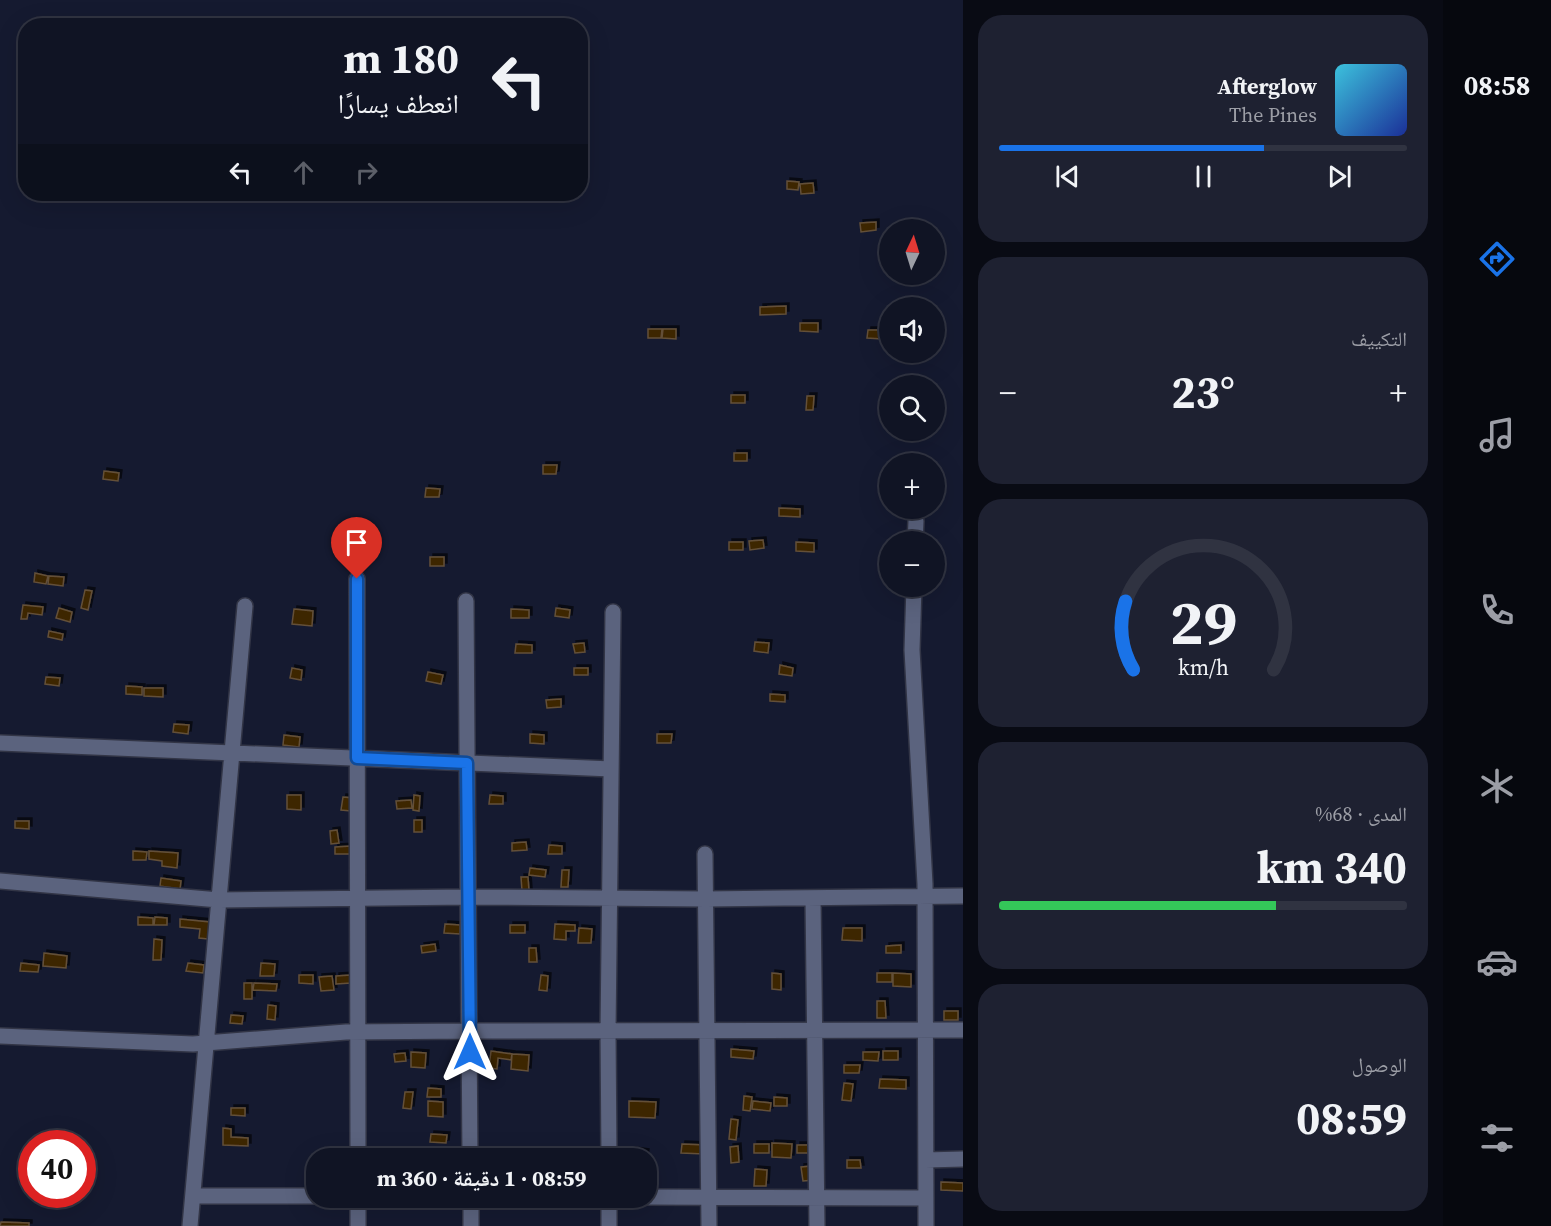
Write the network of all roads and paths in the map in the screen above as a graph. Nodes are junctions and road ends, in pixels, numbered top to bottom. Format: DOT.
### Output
graph roads {
  1 [pos="916,521"];
  2 [pos="916,531"];
  3 [pos="357,579"];
  4 [pos="914,597"];
  5 [pos="466,601"];
  6 [pos="245,606"];
  7 [pos="613,612"];
  8 [pos="0,743"];
  9 [pos="232,753"];
  10 [pos="357,758"];
  11 [pos="467,763"];
  12 [pos="611,769"];
  13 [pos="705,854"];
  14 [pos="0,881"];
  15 [pos="925,896"];
  16 [pos="963,896"];
  17 [pos="468,897"];
  18 [pos="610,898"];
  19 [pos="813,898"];
  20 [pos="357,899"];
  21 [pos="706,899"];
  22 [pos="219,900"];
  23 [pos="925,1030"];
  24 [pos="963,1030"];
  25 [pos="469,1031"];
  26 [pos="608,1031"];
  27 [pos="707,1031"];
  28 [pos="814,1031"];
  29 [pos="357,1032"];
  30 [pos="0,1036"];
  31 [pos="207,1042"];
  32 [pos="358,1148"];
  33 [pos="470,1148"];
  34 [pos="609,1148"];
  35 [pos="963,1159"];
  36 [pos="926,1160"];
  37 [pos="193,1196"];
  38 [pos="306,1196"];
  39 [pos="657,1197"];
  40 [pos="709,1197"];
  41 [pos="817,1197"];
  42 [pos="926,1198"];
  43 [pos="358,1208"];
  44 [pos="471,1208"];
  45 [pos="609,1208"];
  46 [pos="190,1226"];
  47 [pos="358,1226"];
  48 [pos="471,1226"];
  49 [pos="609,1226"];
  50 [pos="709,1226"];
  51 [pos="817,1226"];
  52 [pos="926,1226"];
  1 -- 2 [label="street"];
  3 -- 10 [label="street"];
  4 -- 15 [label="street"];
  5 -- 11 [label="street"];
  6 -- 9 [label="street"];
  7 -- 12 [label="street"];
  8 -- 9 [label="street"];
  9 -- 10 [label="street"];
  9 -- 22 [label="street"];
  10 -- 11 [label="street"];
  10 -- 20 [label="street"];
  11 -- 12 [label="street"];
  11 -- 17 [label="street"];
  12 -- 18 [label="street"];
  13 -- 21 [label="street"];
  14 -- 22 [label="street"];
  15 -- 16 [label="street"];
  15 -- 19 [label="street"];
  15 -- 23 [label="street"];
  17 -- 18 [label="street"];
  17 -- 20 [label="street"];
  17 -- 25 [label="street"];
  18 -- 21 [label="street"];
  18 -- 26 [label="street"];
  19 -- 21 [label="street"];
  19 -- 28 [label="street"];
  20 -- 22 [label="street"];
  20 -- 29 [label="street"];
  21 -- 27 [label="street"];
  22 -- 31 [label="street"];
  23 -- 24 [label="street"];
  23 -- 28 [label="street"];
  23 -- 36 [label="street"];
  25 -- 26 [label="street"];
  25 -- 29 [label="street"];
  25 -- 33 [label="street"];
  26 -- 27 [label="street"];
  26 -- 34 [label="street"];
  27 -- 28 [label="street"];
  27 -- 40 [label="street"];
  28 -- 41 [label="street"];
  29 -- 31 [label="street"];
  29 -- 32 [label="street"];
  30 -- 31 [label="street"];
  31 -- 37 [label="street"];
  35 -- 36 [label="street"];
  36 -- 42 [label="street"];
  37 -- 38 [label="street"];
  37 -- 46 [label="street"];
  39 -- 40 [label="street"];
  40 -- 41 [label="street"];
  40 -- 50 [label="street"];
  41 -- 42 [label="street"];
  41 -- 51 [label="street"];
  42 -- 52 [label="street"];
  43 -- 47 [label="street"];
  44 -- 48 [label="street"];
  45 -- 49 [label="street"];
}
